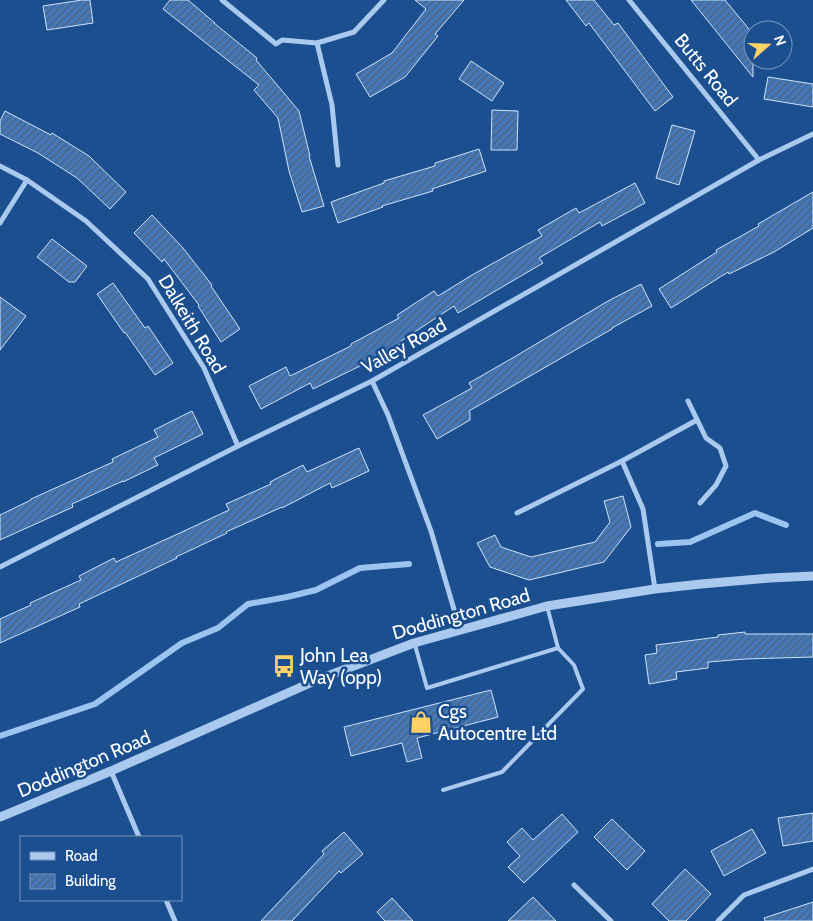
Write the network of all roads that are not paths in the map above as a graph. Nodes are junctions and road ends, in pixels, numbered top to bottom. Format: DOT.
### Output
graph roads {
  1 [pos="222,0"];
  2 [pos="384,0"];
  3 [pos="629,0"];
  4 [pos="316,43"];
  5 [pos="813,134"];
  6 [pos="759,160"];
  7 [pos="338,165"];
  8 [pos="0,166"];
  9 [pos="27,180"];
  10 [pos="0,222"];
  11 [pos="372,381"];
  12 [pos="688,401"];
  13 [pos="696,420"];
  14 [pos="238,446"];
  15 [pos="622,461"];
  16 [pos="700,503"];
  17 [pos="517,513"];
  18 [pos="0,567"];
  19 [pos="813,576"];
  20 [pos="655,589"];
  21 [pos="547,606"];
  22 [pos="460,630"];
  23 [pos="414,643"];
  24 [pos="558,648"];
  25 [pos="111,771"];
  26 [pos="442,790"];
  27 [pos="0,817"];
  28 [pos="139,836"];
  29 [pos="813,869"];
  30 [pos="574,885"];
  31 [pos="166,901"];
  32 [pos="175,921"];
  33 [pos="611,921"];
  34 [pos="718,921"];
  1 -- 4 [label="street"];
  2 -- 4 [label="street"];
  3 -- 6 [label="street, Butts Road"];
  4 -- 7 [label="street"];
  5 -- 6 [label="street, Valley Road"];
  6 -- 11 [label="street, Valley Road"];
  8 -- 9 [label="street, Dalkeith Road"];
  9 -- 10 [label="street"];
  9 -- 14 [label="street, Dalkeith Road"];
  11 -- 14 [label="street, Valley Road"];
  11 -- 22 [label="street"];
  12 -- 13 [label="street"];
  13 -- 15 [label="street"];
  13 -- 16 [label="street"];
  14 -- 18 [label="street, Valley Road"];
  15 -- 17 [label="street"];
  15 -- 20 [label="street"];
  19 -- 20 [label="street, Doddington Road"];
  20 -- 21 [label="street, Doddington Road"];
  21 -- 22 [label="street, Doddington Road"];
  21 -- 24 [label="lane"];
  22 -- 23 [label="street, Doddington Road"];
  23 -- 24 [label="lane"];
  23 -- 25 [label="street, Doddington Road"];
  24 -- 26 [label="lane"];
  25 -- 27 [label="street, Doddington Road"];
  25 -- 28 [label="street"];
  29 -- 34 [label="street"];
  30 -- 33 [label="street"];
  31 -- 32 [label="street"];
}
